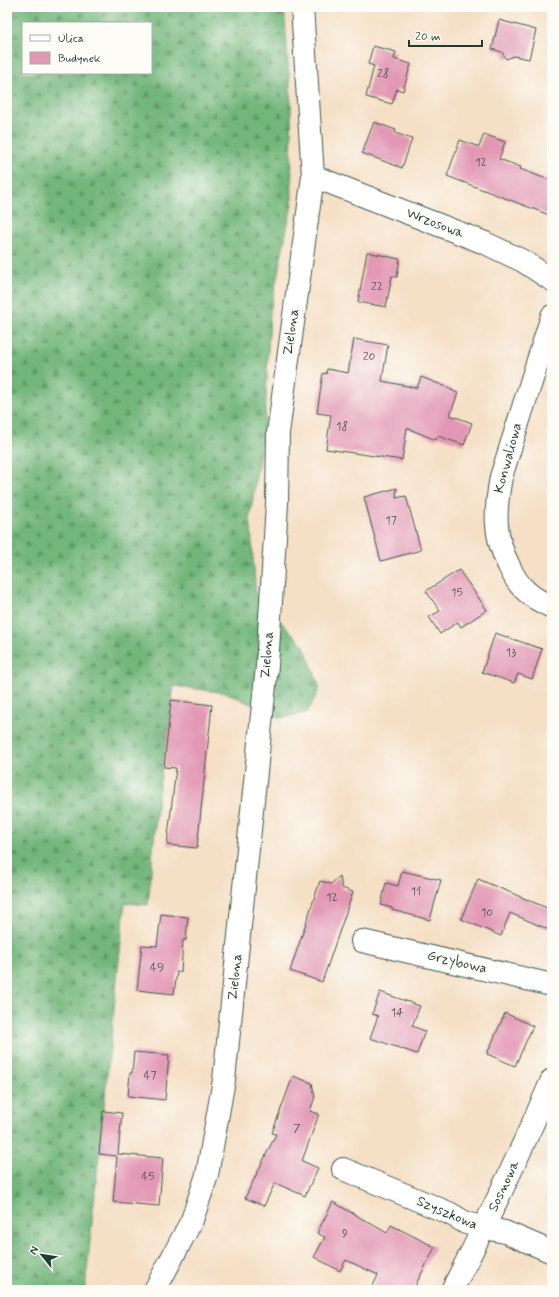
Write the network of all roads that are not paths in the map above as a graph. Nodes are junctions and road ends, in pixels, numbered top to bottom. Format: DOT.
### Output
graph roads {
  1 [pos="302,7"];
  2 [pos="313,176"];
  3 [pos="552,280"];
  4 [pos="552,316"];
  5 [pos="552,607"];
  6 [pos="362,940"];
  7 [pos="552,985"];
  8 [pos="552,1080"];
  9 [pos="343,1169"];
  10 [pos="484,1228"];
  11 [pos="552,1252"];
  12 [pos="155,1290"];
  13 [pos="452,1290"];
  1 -- 2 [label="street, Zielona"];
  2 -- 3 [label="street, Wrzosowa"];
  2 -- 12 [label="street, Zielona"];
  4 -- 5 [label="street, Konwaliowa"];
  6 -- 7 [label="street, Grzybowa"];
  8 -- 10 [label="street, Sosnowa"];
  9 -- 10 [label="street, Szyszkowa"];
  10 -- 11 [label="street, Szyszkowa"];
  10 -- 13 [label="street, Sosnowa"];
}
